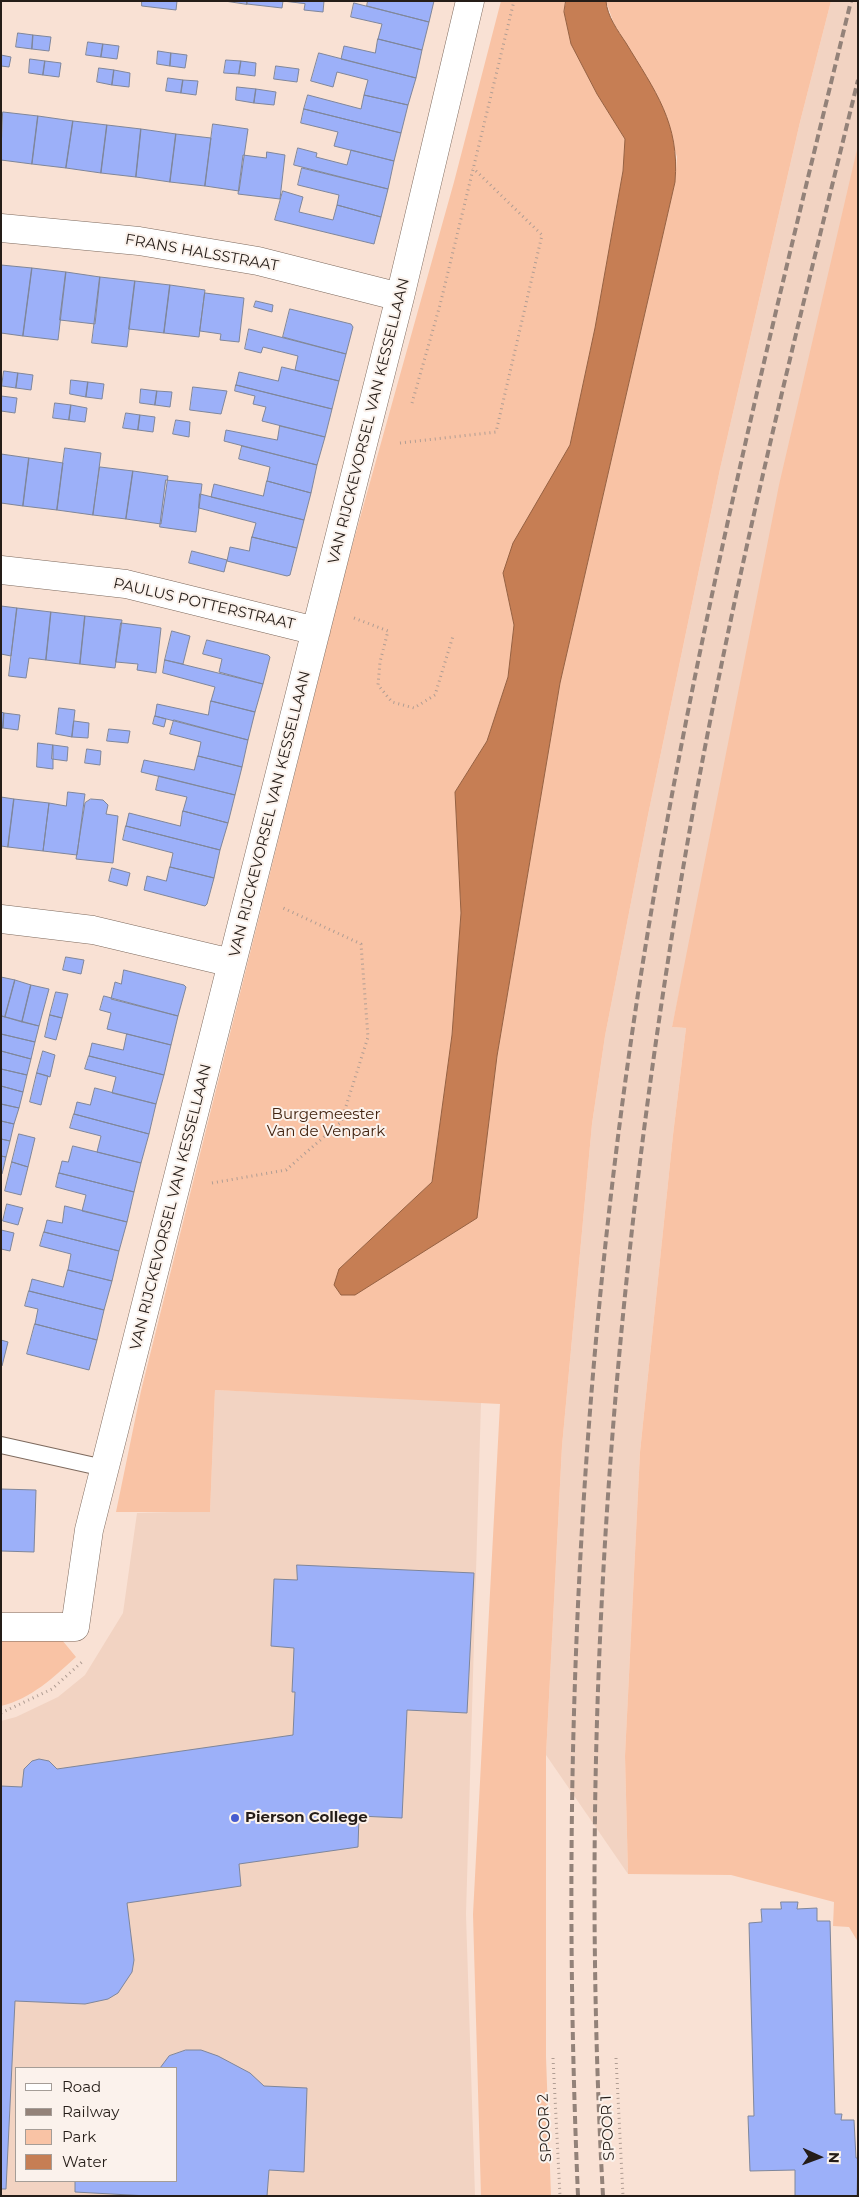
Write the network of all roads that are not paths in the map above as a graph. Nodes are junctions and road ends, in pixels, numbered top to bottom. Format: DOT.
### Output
graph roads {
  1 [pos="470,1"];
  2 [pos="1,228"];
  3 [pos="400,297"];
  4 [pos="1,570"];
  5 [pos="316,631"];
  6 [pos="1,919"];
  7 [pos="232,963"];
  8 [pos="1,1445"];
  9 [pos="104,1468"];
  10 [pos="1,1627"];
  1 -- 3 [label="street, VAN RIJCKEVORSEL VAN KESSELLAAN"];
  2 -- 3 [label="street, FRANS HALSSTRAAT"];
  3 -- 5 [label="street, VAN RIJCKEVORSEL VAN KESSELLAAN"];
  4 -- 5 [label="street, PAULUS POTTERSTRAAT"];
  5 -- 7 [label="street, VAN RIJCKEVORSEL VAN KESSELLAAN"];
  6 -- 7 [label="street"];
  7 -- 9 [label="street, VAN RIJCKEVORSEL VAN KESSELLAAN"];
  8 -- 9 [label="lane"];
  9 -- 10 [label="street, VAN RIJCKEVORSEL VAN KESSELLAAN"];
}
